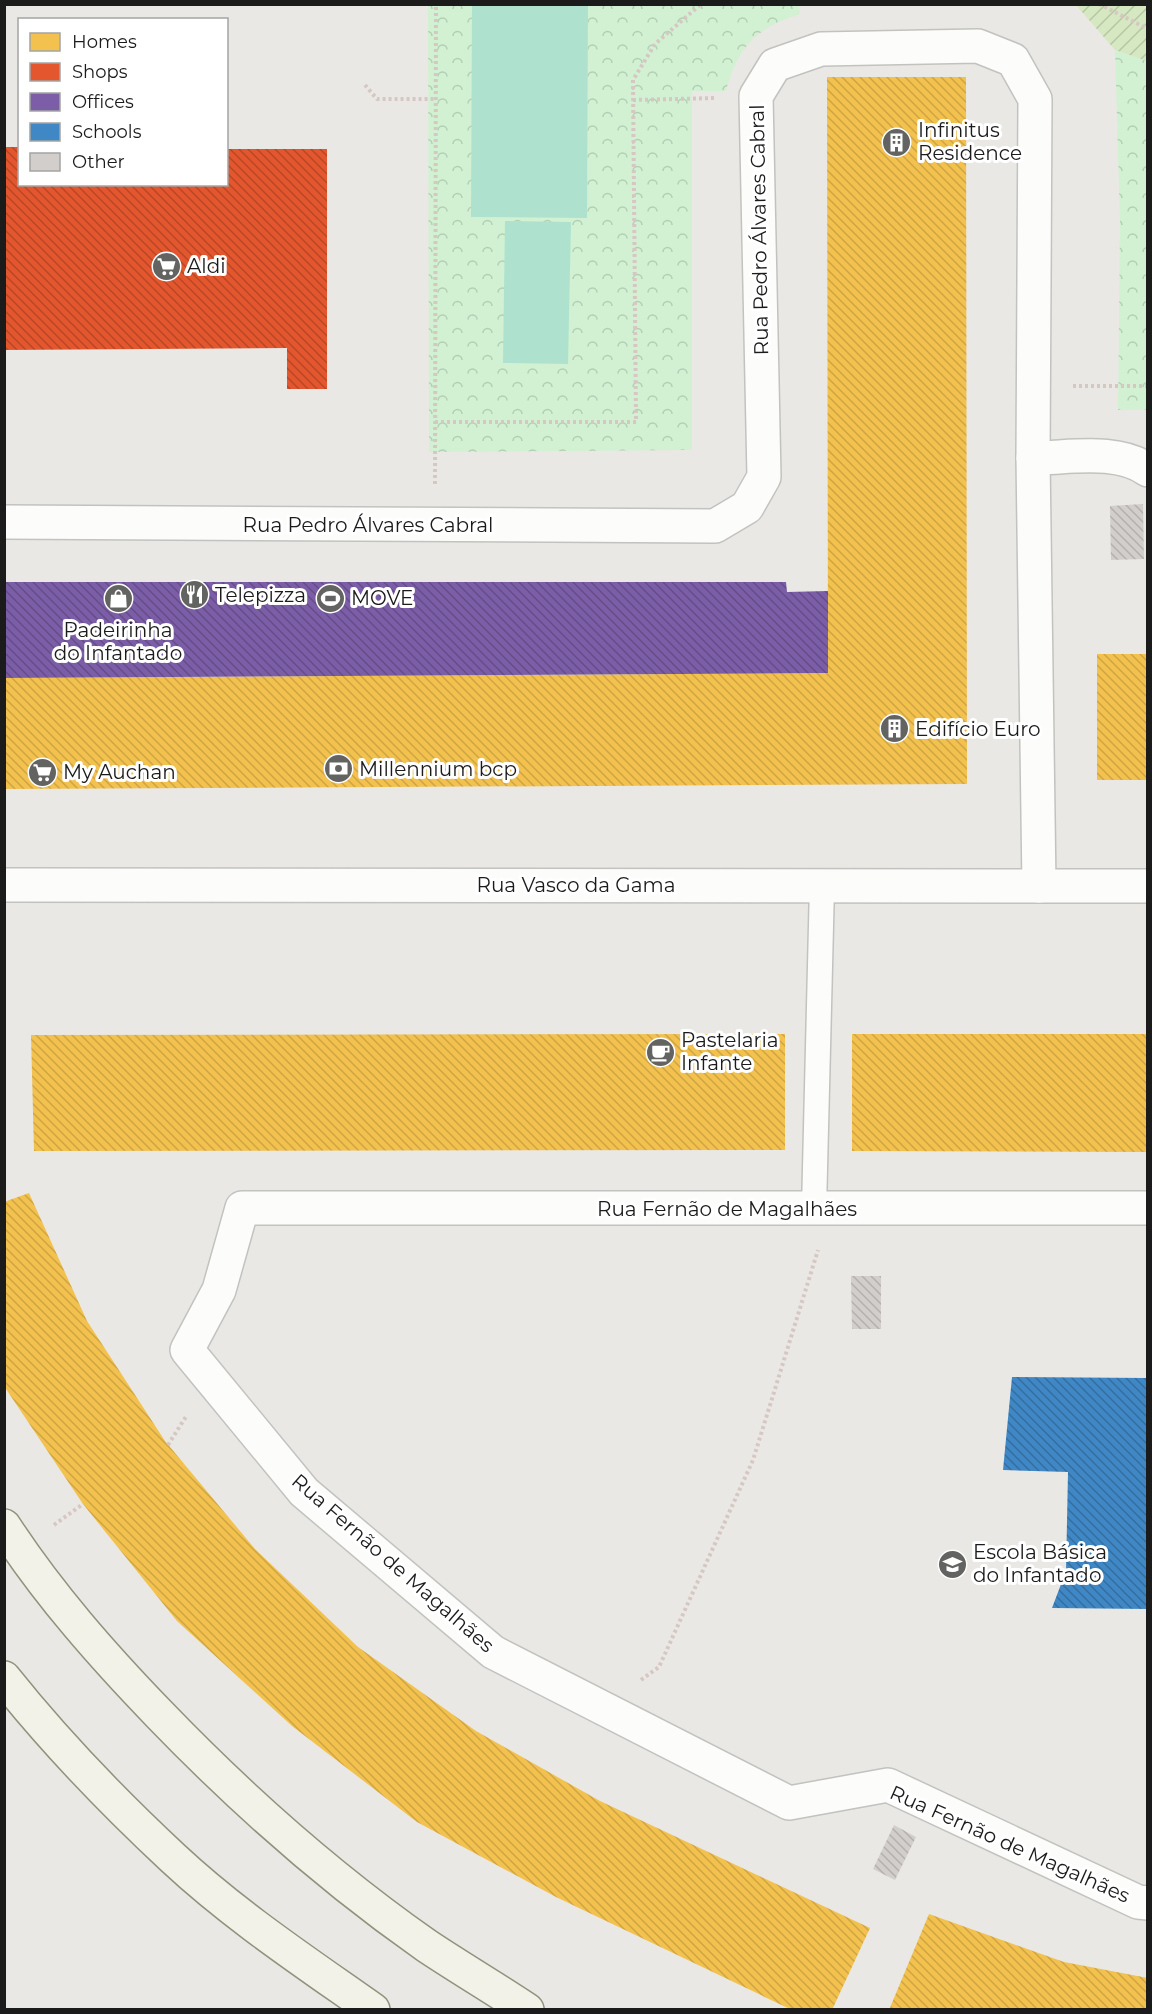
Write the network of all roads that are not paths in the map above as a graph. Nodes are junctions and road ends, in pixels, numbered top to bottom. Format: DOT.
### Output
graph roads {
  1 [pos="1033,458"];
  2 [pos="1148,470"];
  3 [pos="4,522"];
  4 [pos="4,885"];
  5 [pos="822,885"];
  6 [pos="1148,885"];
  7 [pos="1039,886"];
  8 [pos="1148,1208"];
  9 [pos="823,1210"];
  10 [pos="4,1526"];
  11 [pos="4,1678"];
  12 [pos="1148,1903"];
  13 [pos="373,2010"];
  14 [pos="527,2010"];
  1 -- 2 [label="street"];
  1 -- 3 [label="street, Rua Pedro Álvares Cabral"];
  1 -- 7 [label="street, Rua Pedro Álvares Cabral"];
  4 -- 5 [label="street, Rua Vasco da Gama"];
  5 -- 7 [label="street, Rua Vasco da Gama"];
  5 -- 9 [label="lane"];
  6 -- 7 [label="street, Rua Vasco da Gama"];
  8 -- 9 [label="street, Rua Fernão de Magalhães"];
  9 -- 12 [label="street, Rua Fernão de Magalhães"];
  10 -- 14 [label="main road"];
  11 -- 13 [label="main road"];
}
